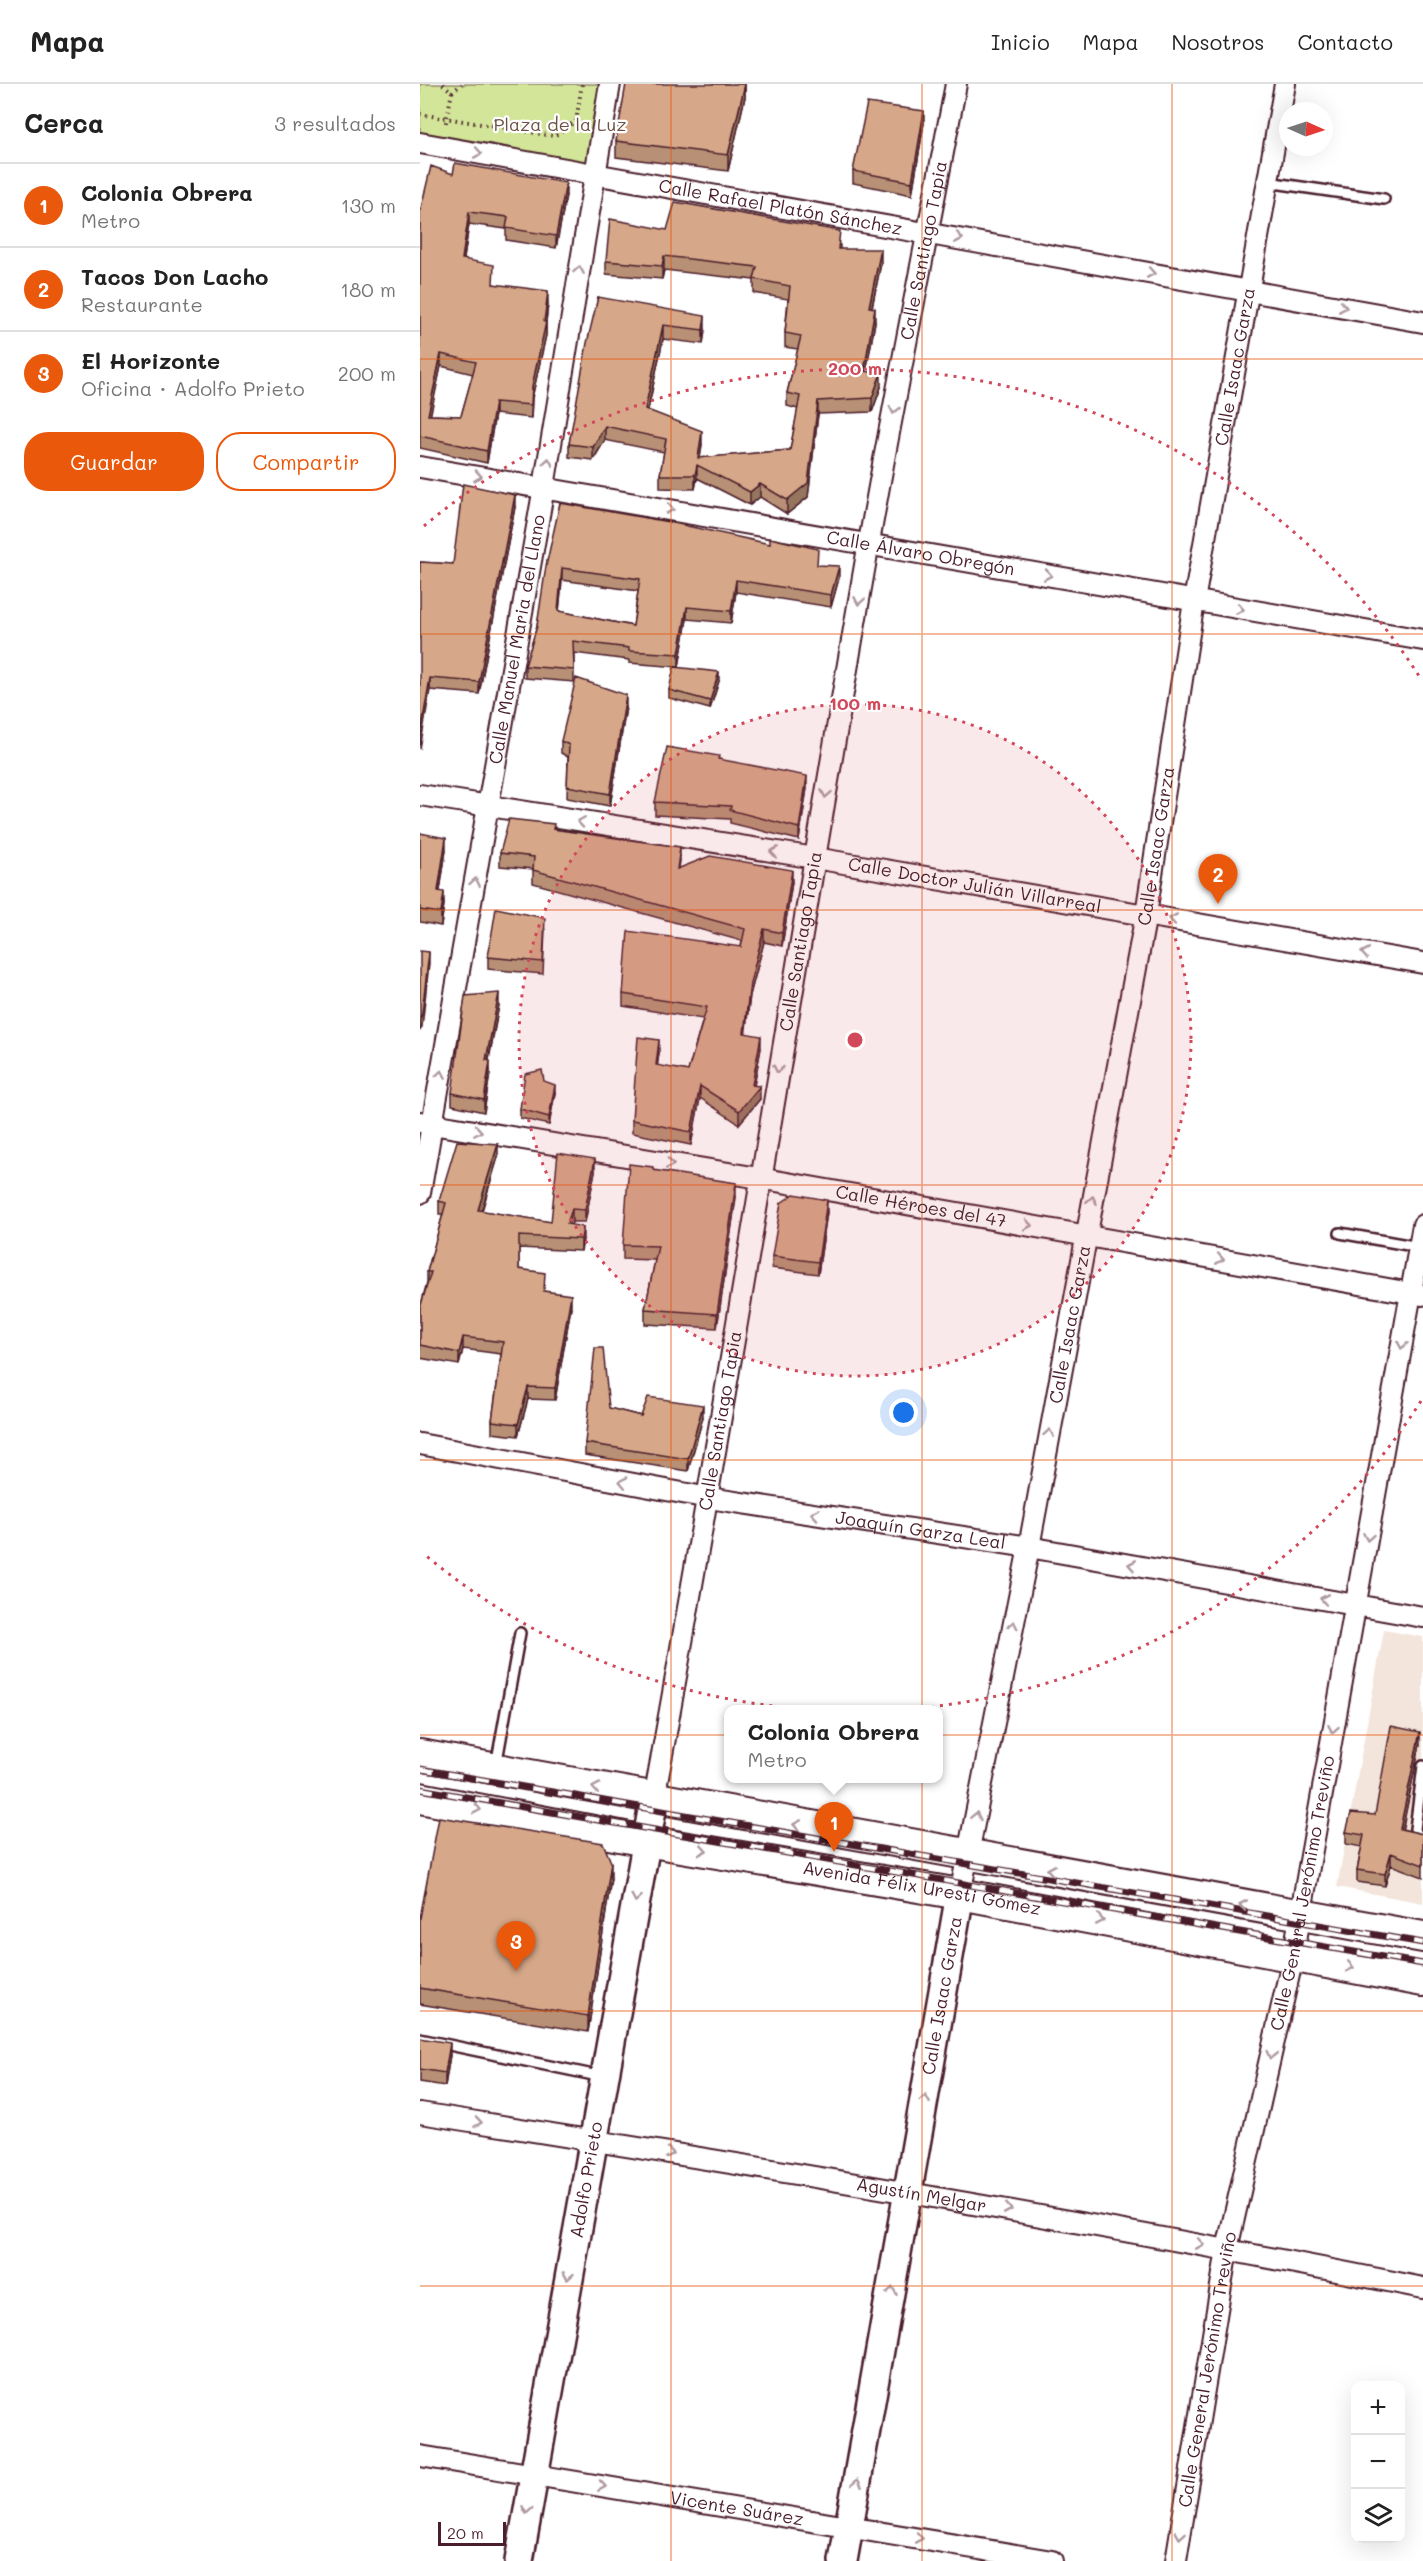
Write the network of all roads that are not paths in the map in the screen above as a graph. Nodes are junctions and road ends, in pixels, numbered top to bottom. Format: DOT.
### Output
graph roads {
  1 [pos="610,84"];
  2 [pos="956,84"];
  3 [pos="1285,84"];
  4 [pos="420,143"];
  5 [pos="595,174"];
  6 [pos="1267,182"];
  7 [pos="1384,200"];
  8 [pos="928,232"];
  9 [pos="1249,291"];
  10 [pos="1423,322"];
  11 [pos="420,467"];
  12 [pos="544,488"];
  13 [pos="869,543"];
  14 [pos="1194,601"];
  15 [pos="1423,640"];
  16 [pos="420,795"];
  17 [pos="488,808"];
  18 [pos="814,858"];
  19 [pos="1146,914"];
  20 [pos="1423,963"];
  21 [pos="426,1123"];
  22 [pos="759,1178"];
  23 [pos="420,1193"];
  24 [pos="1423,1225"];
  25 [pos="1340,1233"];
  26 [pos="1085,1235"];
  27 [pos="1419,1247"];
  28 [pos="1417,1294"];
  29 [pos="420,1444"];
  30 [pos="709,1498"];
  31 [pos="1029,1547"];
  32 [pos="1355,1605"];
  33 [pos="1423,1617"];
  34 [pos="520,1633"];
  35 [pos="420,1755"];
  36 [pos="1423,1766"];
  37 [pos="495,1769"];
  38 [pos="420,1798"];
  39 [pos="654,1799"];
  40 [pos="1423,1837"];
  41 [pos="646,1841"];
  42 [pos="968,1855"];
  43 [pos="960,1894"];
  44 [pos="1300,1915"];
  45 [pos="1423,1937"];
  46 [pos="1293,1957"];
  47 [pos="1423,1981"];
  48 [pos="420,2039"];
  49 [pos="606,2078"];
  50 [pos="420,2113"];
  51 [pos="592,2140"];
  52 [pos="909,2191"];
  53 [pos="1227,2249"];
  54 [pos="1423,2288"];
  55 [pos="420,2456"];
  56 [pos="533,2475"];
  57 [pos="850,2526"];
  58 [pos="519,2561"];
  59 [pos="843,2561"];
  60 [pos="1052,2561"];
  61 [pos="1176,2561"];
  1 -- 5 [label="street, Calle Manuel Maria del Llano"];
  2 -- 8 [label="street, Calle Santiago Tapia"];
  3 -- 6 [label="street, Calle Isaac Garza"];
  4 -- 5 [label="street, Calle Rafael Platón Sánchez, one-way"];
  5 -- 8 [label="street, Calle Rafael Platón Sánchez"];
  12 -- 5 [label="street, Calle Manuel Maria del Llano, one-way"];
  6 -- 7 [label="lane"];
  6 -- 9 [label="street, Calle Isaac Garza"];
  8 -- 9 [label="street, Calle Rafael Platón Sánchez, one-way"];
  8 -- 13 [label="street, Calle Santiago Tapia, one-way"];
  9 -- 10 [label="street, Calle Rafael Platón Sánchez, one-way"];
  9 -- 14 [label="street, Calle Isaac Garza"];
  11 -- 12 [label="street, Calle Álvaro Obregón, one-way"];
  12 -- 13 [label="street, Calle Álvaro Obregón, one-way"];
  12 -- 17 [label="street, Calle Manuel Maria del Llano"];
  13 -- 14 [label="street, Calle Álvaro Obregón, one-way"];
  13 -- 18 [label="street, Calle Santiago Tapia, one-way"];
  14 -- 15 [label="street, Calle Álvaro Obregón, one-way"];
  14 -- 19 [label="street, Calle Isaac Garza"];
  16 -- 17 [label="street, Calle Doctor Julián Villarreal"];
  18 -- 17 [label="street, Calle Doctor Julián Villarreal, one-way"];
  21 -- 17 [label="street, Calle Manuel Maria del Llano, one-way"];
  18 -- 19 [label="street, Calle Doctor Julián Villarreal"];
  18 -- 22 [label="street, Calle Santiago Tapia, one-way"];
  20 -- 19 [label="street, Calle Doctor Julián Villarreal, one-way"];
  26 -- 19 [label="street, Calle Isaac Garza, one-way"];
  21 -- 22 [label="street, Calle Héroes del 47, one-way"];
  21 -- 23 [label="street, Calle Manuel Maria del Llano"];
  22 -- 26 [label="street, Calle Héroes del 47, one-way"];
  22 -- 30 [label="street, Calle Santiago Tapia"];
  24 -- 27 [label="street, Calle General Jerónimo Treviño"];
  25 -- 27 [label="lane"];
  26 -- 28 [label="street, Calle Héroes del 47, one-way"];
  31 -- 26 [label="street, Calle Isaac Garza, one-way"];
  27 -- 28 [label="street, Calle General Jerónimo Treviño"];
  28 -- 32 [label="street, Calle General Jerónimo Treviño, one-way"];
  30 -- 29 [label="street, Joaquín Garza Leal, one-way"];
  31 -- 30 [label="street, Joaquín Garza Leal, one-way"];
  30 -- 39 [label="street, Calle Santiago Tapia"];
  32 -- 31 [label="street, Joaquín Garza Leal, one-way"];
  42 -- 31 [label="street, Calle Isaac Garza, one-way"];
  32 -- 33 [label="street, Joaquín Garza Leal"];
  32 -- 44 [label="street, Calle General Jerónimo Treviño, one-way"];
  34 -- 37 [label="lane"];
  35 -- 37 [label="main road"];
  36 -- 40 [label="lane"];
  39 -- 37 [label="main road, one-way"];
  38 -- 41 [label="main road, Avenida Félix Uresti Gómez, one-way"];
  39 -- 41 [label="street, Adolfo Prieto"];
  42 -- 39 [label="main road, one-way"];
  41 -- 43 [label="main road, Avenida Félix Uresti Gómez, one-way"];
  41 -- 49 [label="street, Adolfo Prieto, one-way"];
  42 -- 43 [label="street, Calle Isaac Garza"];
  44 -- 42 [label="main road, one-way"];
  43 -- 46 [label="main road, Avenida Félix Uresti Gómez, one-way"];
  52 -- 43 [label="street, Calle Isaac Garza, one-way"];
  44 -- 45 [label="main road"];
  44 -- 46 [label="street, Calle General Jerónimo Treviño"];
  46 -- 47 [label="main road, Avenida Félix Uresti Gómez, one-way"];
  46 -- 53 [label="street, Calle General Jerónimo Treviño, one-way"];
  48 -- 49 [label="lane"];
  49 -- 51 [label="street, Adolfo Prieto"];
  50 -- 51 [label="street, Agustín Melgar, one-way"];
  51 -- 52 [label="street, Agustín Melgar, one-way"];
  51 -- 56 [label="street, Adolfo Prieto, one-way"];
  52 -- 53 [label="street, Agustín Melgar, one-way"];
  57 -- 52 [label="street, Calle Isaac Garza, one-way"];
  53 -- 54 [label="street, Agustín Melgar"];
  53 -- 61 [label="street, Calle General Jerónimo Treviño, one-way"];
  55 -- 56 [label="street, Vicente Suárez"];
  56 -- 57 [label="street, Vicente Suárez, one-way"];
  56 -- 58 [label="street, Adolfo Prieto, one-way"];
  57 -- 59 [label="street, Calle Isaac Garza"];
  57 -- 60 [label="street, Vicente Suárez, one-way"];
}
